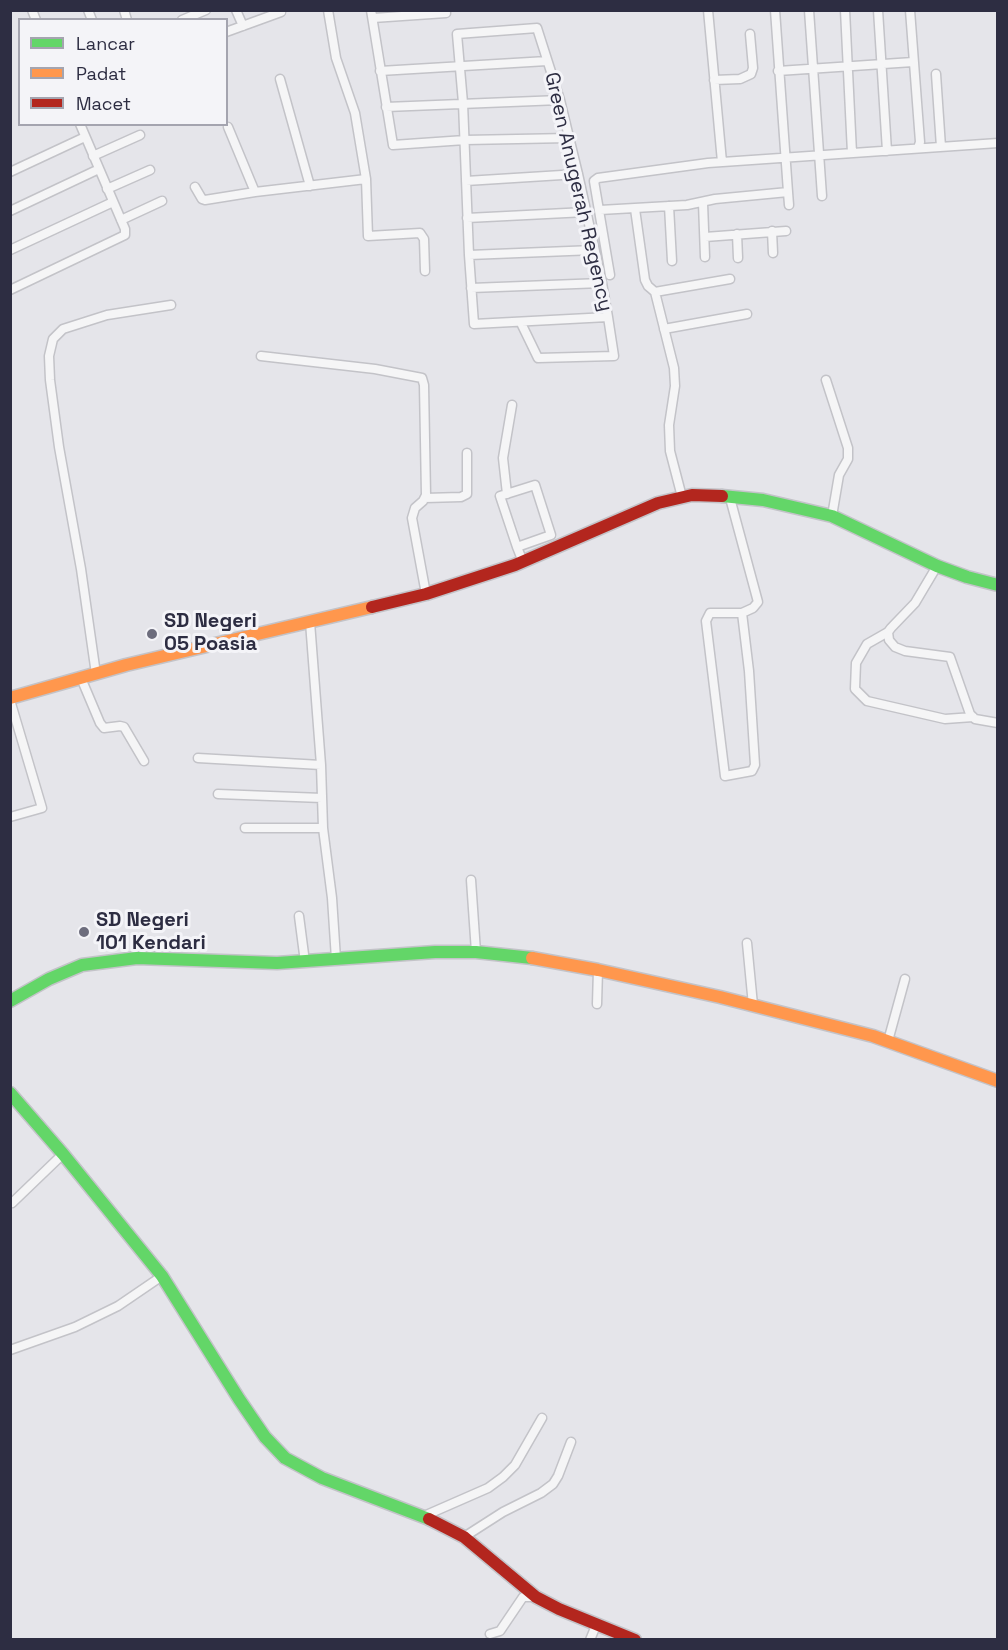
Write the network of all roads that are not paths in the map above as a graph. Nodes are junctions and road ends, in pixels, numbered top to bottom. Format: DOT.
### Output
graph roads {
  1 [pos="206,10"];
  2 [pos="236,10"];
  3 [pos="328,10"];
  4 [pos="708,10"];
  5 [pos="775,10"];
  6 [pos="809,10"];
  7 [pos="845,10"];
  8 [pos="878,10"];
  9 [pos="910,10"];
  10 [pos="281,12"];
  11 [pos="446,13"];
  12 [pos="372,14"];
  13 [pos="187,18"];
  14 [pos="243,26"];
  15 [pos="228,31"];
  16 [pos="750,34"];
  17 [pos="547,61"];
  18 [pos="913,62"];
  19 [pos="881,64"];
  20 [pos="460,66"];
  21 [pos="848,66"];
  22 [pos="813,68"];
  23 [pos="380,71"];
  24 [pos="778,71"];
  25 [pos="936,74"];
  26 [pos="280,79"];
  27 [pos="714,80"];
  28 [pos="560,100"];
  29 [pos="463,103"];
  30 [pos="386,107"];
  31 [pos="81,126"];
  32 [pos="228,127"];
  33 [pos="140,135"];
  34 [pos="85,137"];
  35 [pos="569,138"];
  36 [pos="465,140"];
  37 [pos="998,143"];
  38 [pos="942,147"];
  39 [pos="918,148"];
  40 [pos="888,151"];
  41 [pos="852,153"];
  42 [pos="93,156"];
  43 [pos="819,156"];
  44 [pos="786,159"];
  45 [pos="722,162"];
  46 [pos="99,169"];
  47 [pos="150,170"];
  48 [pos="10,172"];
  49 [pos="578,174"];
  50 [pos="366,179"];
  51 [pos="466,181"];
  52 [pos="310,186"];
  53 [pos="195,187"];
  54 [pos="107,189"];
  55 [pos="255,192"];
  56 [pos="788,192"];
  57 [pos="822,196"];
  58 [pos="162,201"];
  59 [pos="113,202"];
  60 [pos="703,203"];
  61 [pos="669,206"];
  62 [pos="789,206"];
  63 [pos="635,209"];
  64 [pos="600,210"];
  65 [pos="10,211"];
  66 [pos="586,212"];
  67 [pos="467,218"];
  68 [pos="121,220"];
  69 [pos="772,231"];
  70 [pos="786,231"];
  71 [pos="737,234"];
  72 [pos="705,237"];
  73 [pos="10,250"];
  74 [pos="594,250"];
  75 [pos="773,253"];
  76 [pos="469,255"];
  77 [pos="705,257"];
  78 [pos="738,258"];
  79 [pos="672,261"];
  80 [pos="425,271"];
  81 [pos="610,274"];
  82 [pos="730,279"];
  83 [pos="602,283"];
  84 [pos="471,288"];
  85 [pos="10,290"];
  86 [pos="655,292"];
  87 [pos="171,306"];
  88 [pos="747,314"];
  89 [pos="608,317"];
  90 [pos="521,323"];
  91 [pos="664,329"];
  92 [pos="261,357"];
  93 [pos="826,380"];
  94 [pos="512,405"];
  95 [pos="467,453"];
  96 [pos="507,494"];
  97 [pos="682,497"];
  98 [pos="425,498"];
  99 [pos="730,498"];
  100 [pos="832,516"];
  101 [pos="518,547"];
  102 [pos="523,562"];
  103 [pos="937,566"];
  104 [pos="998,585"];
  105 [pos="426,594"];
  106 [pos="742,613"];
  107 [pos="310,622"];
  108 [pos="888,632"];
  109 [pos="96,674"];
  110 [pos="81,678"];
  111 [pos="10,699"];
  112 [pos="973,717"];
  113 [pos="998,723"];
  114 [pos="198,758"];
  115 [pos="144,761"];
  116 [pos="321,765"];
  117 [pos="218,794"];
  118 [pos="322,798"];
  119 [pos="10,817"];
  120 [pos="245,828"];
  121 [pos="323,828"];
  122 [pos="471,880"];
  123 [pos="298,916"];
  124 [pos="747,943"];
  125 [pos="476,952"];
  126 [pos="336,959"];
  127 [pos="305,962"];
  128 [pos="598,970"];
  129 [pos="905,979"];
  130 [pos="10,1001"];
  131 [pos="597,1004"];
  132 [pos="753,1005"];
  133 [pos="888,1041"];
  134 [pos="998,1081"];
  135 [pos="12,1098"];
  136 [pos="63,1154"];
  137 [pos="12,1203"];
  138 [pos="162,1276"];
  139 [pos="10,1350"];
  140 [pos="542,1418"];
  141 [pos="571,1442"];
  142 [pos="424,1516"];
  143 [pos="465,1537"];
  144 [pos="536,1597"];
  145 [pos="597,1623"];
  146 [pos="490,1634"];
  147 [pos="590,1640"];
  148 [pos="635,1640"];
  1 -- 13 [label="street"];
  2 -- 14 [label="street"];
  3 -- 50 [label="street"];
  4 -- 27 [label="street"];
  5 -- 24 [label="street"];
  6 -- 22 [label="street"];
  7 -- 21 [label="street"];
  8 -- 19 [label="street"];
  9 -- 18 [label="street"];
  10 -- 14 [label="street"];
  11 -- 12 [label="street"];
  12 -- 23 [label="street"];
  14 -- 15 [label="street"];
  16 -- 27 [label="street"];
  17 -- 20 [label="street"];
  17 -- 20 [label="street, Green Anugerah Regency"];
  17 -- 28 [label="street, Green Anugerah Regency"];
  18 -- 19 [label="street"];
  18 -- 39 [label="street"];
  19 -- 21 [label="street"];
  19 -- 40 [label="street"];
  20 -- 23 [label="street"];
  20 -- 29 [label="street"];
  21 -- 22 [label="street"];
  21 -- 41 [label="street"];
  22 -- 24 [label="street"];
  22 -- 43 [label="street"];
  23 -- 30 [label="street"];
  24 -- 44 [label="street"];
  25 -- 38 [label="street"];
  26 -- 52 [label="street"];
  27 -- 45 [label="street"];
  28 -- 29 [label="street"];
  28 -- 35 [label="street, Green Anugerah Regency"];
  29 -- 30 [label="street"];
  29 -- 36 [label="street"];
  30 -- 36 [label="street"];
  31 -- 34 [label="street"];
  32 -- 55 [label="street"];
  33 -- 42 [label="street"];
  34 -- 42 [label="street"];
  34 -- 48 [label="street"];
  35 -- 36 [label="street"];
  35 -- 49 [label="street, Green Anugerah Regency"];
  36 -- 51 [label="street"];
  37 -- 38 [label="street"];
  38 -- 39 [label="street"];
  39 -- 40 [label="street"];
  40 -- 41 [label="street"];
  41 -- 43 [label="street"];
  42 -- 46 [label="street"];
  43 -- 44 [label="street"];
  43 -- 57 [label="street"];
  44 -- 45 [label="street"];
  44 -- 56 [label="street"];
  45 -- 64 [label="street"];
  46 -- 54 [label="street"];
  46 -- 65 [label="street"];
  47 -- 54 [label="street"];
  49 -- 51 [label="street"];
  49 -- 66 [label="street, Green Anugerah Regency"];
  50 -- 52 [label="street"];
  50 -- 80 [label="street"];
  51 -- 67 [label="street"];
  52 -- 55 [label="street"];
  53 -- 55 [label="street"];
  54 -- 59 [label="street"];
  56 -- 60 [label="street"];
  56 -- 62 [label="street"];
  58 -- 68 [label="street"];
  59 -- 68 [label="street"];
  59 -- 73 [label="street"];
  60 -- 61 [label="street"];
  60 -- 72 [label="street"];
  61 -- 63 [label="street"];
  61 -- 79 [label="street"];
  63 -- 64 [label="street"];
  63 -- 86 [label="street"];
  64 -- 81 [label="street"];
  66 -- 67 [label="street"];
  66 -- 74 [label="street, Green Anugerah Regency"];
  67 -- 76 [label="street"];
  68 -- 85 [label="street"];
  69 -- 70 [label="street"];
  69 -- 71 [label="street"];
  69 -- 75 [label="street"];
  71 -- 72 [label="street"];
  71 -- 78 [label="street"];
  72 -- 77 [label="street"];
  74 -- 76 [label="street"];
  74 -- 83 [label="street, Green Anugerah Regency"];
  76 -- 84 [label="street"];
  82 -- 86 [label="street"];
  83 -- 84 [label="street"];
  83 -- 89 [label="street, Green Anugerah Regency"];
  84 -- 90 [label="street"];
  86 -- 91 [label="street"];
  87 -- 109 [label="street"];
  88 -- 91 [label="street"];
  89 -- 90 [label="street"];
  89 -- 90 [label="street, Green Anugerah Regency"];
  91 -- 97 [label="street"];
  92 -- 98 [label="street"];
  93 -- 100 [label="street"];
  94 -- 96 [label="street"];
  95 -- 98 [label="street"];
  96 -- 101 [label="street"];
  96 -- 101 [label="street"];
  97 -- 99 [label="street"];
  97 -- 102 [label="street"];
  98 -- 105 [label="street"];
  99 -- 100 [label="street"];
  99 -- 106 [label="street"];
  100 -- 103 [label="street"];
  101 -- 102 [label="street"];
  102 -- 105 [label="street"];
  103 -- 104 [label="street"];
  103 -- 108 [label="street"];
  105 -- 107 [label="street"];
  106 -- 106 [label="street"];
  107 -- 109 [label="street"];
  107 -- 116 [label="street"];
  108 -- 112 [label="street"];
  108 -- 112 [label="street"];
  109 -- 110 [label="street"];
  110 -- 111 [label="street"];
  110 -- 115 [label="street"];
  111 -- 119 [label="street"];
  112 -- 113 [label="street"];
  114 -- 116 [label="street"];
  116 -- 118 [label="street"];
  117 -- 118 [label="street"];
  118 -- 121 [label="street"];
  120 -- 121 [label="street"];
  121 -- 126 [label="street"];
  122 -- 125 [label="street"];
  123 -- 127 [label="street"];
  124 -- 132 [label="street"];
  125 -- 126 [label="street"];
  125 -- 128 [label="street"];
  126 -- 127 [label="street"];
  127 -- 130 [label="street"];
  128 -- 131 [label="street"];
  128 -- 132 [label="street"];
  129 -- 133 [label="street"];
  132 -- 133 [label="street"];
  133 -- 134 [label="street"];
  135 -- 136 [label="street"];
  136 -- 137 [label="street"];
  136 -- 138 [label="street"];
  138 -- 139 [label="street"];
  138 -- 142 [label="street"];
  140 -- 142 [label="street"];
  141 -- 143 [label="street"];
  142 -- 143 [label="street"];
  143 -- 144 [label="street"];
  144 -- 145 [label="street"];
  144 -- 146 [label="street"];
  145 -- 147 [label="street"];
  145 -- 148 [label="street"];
}
